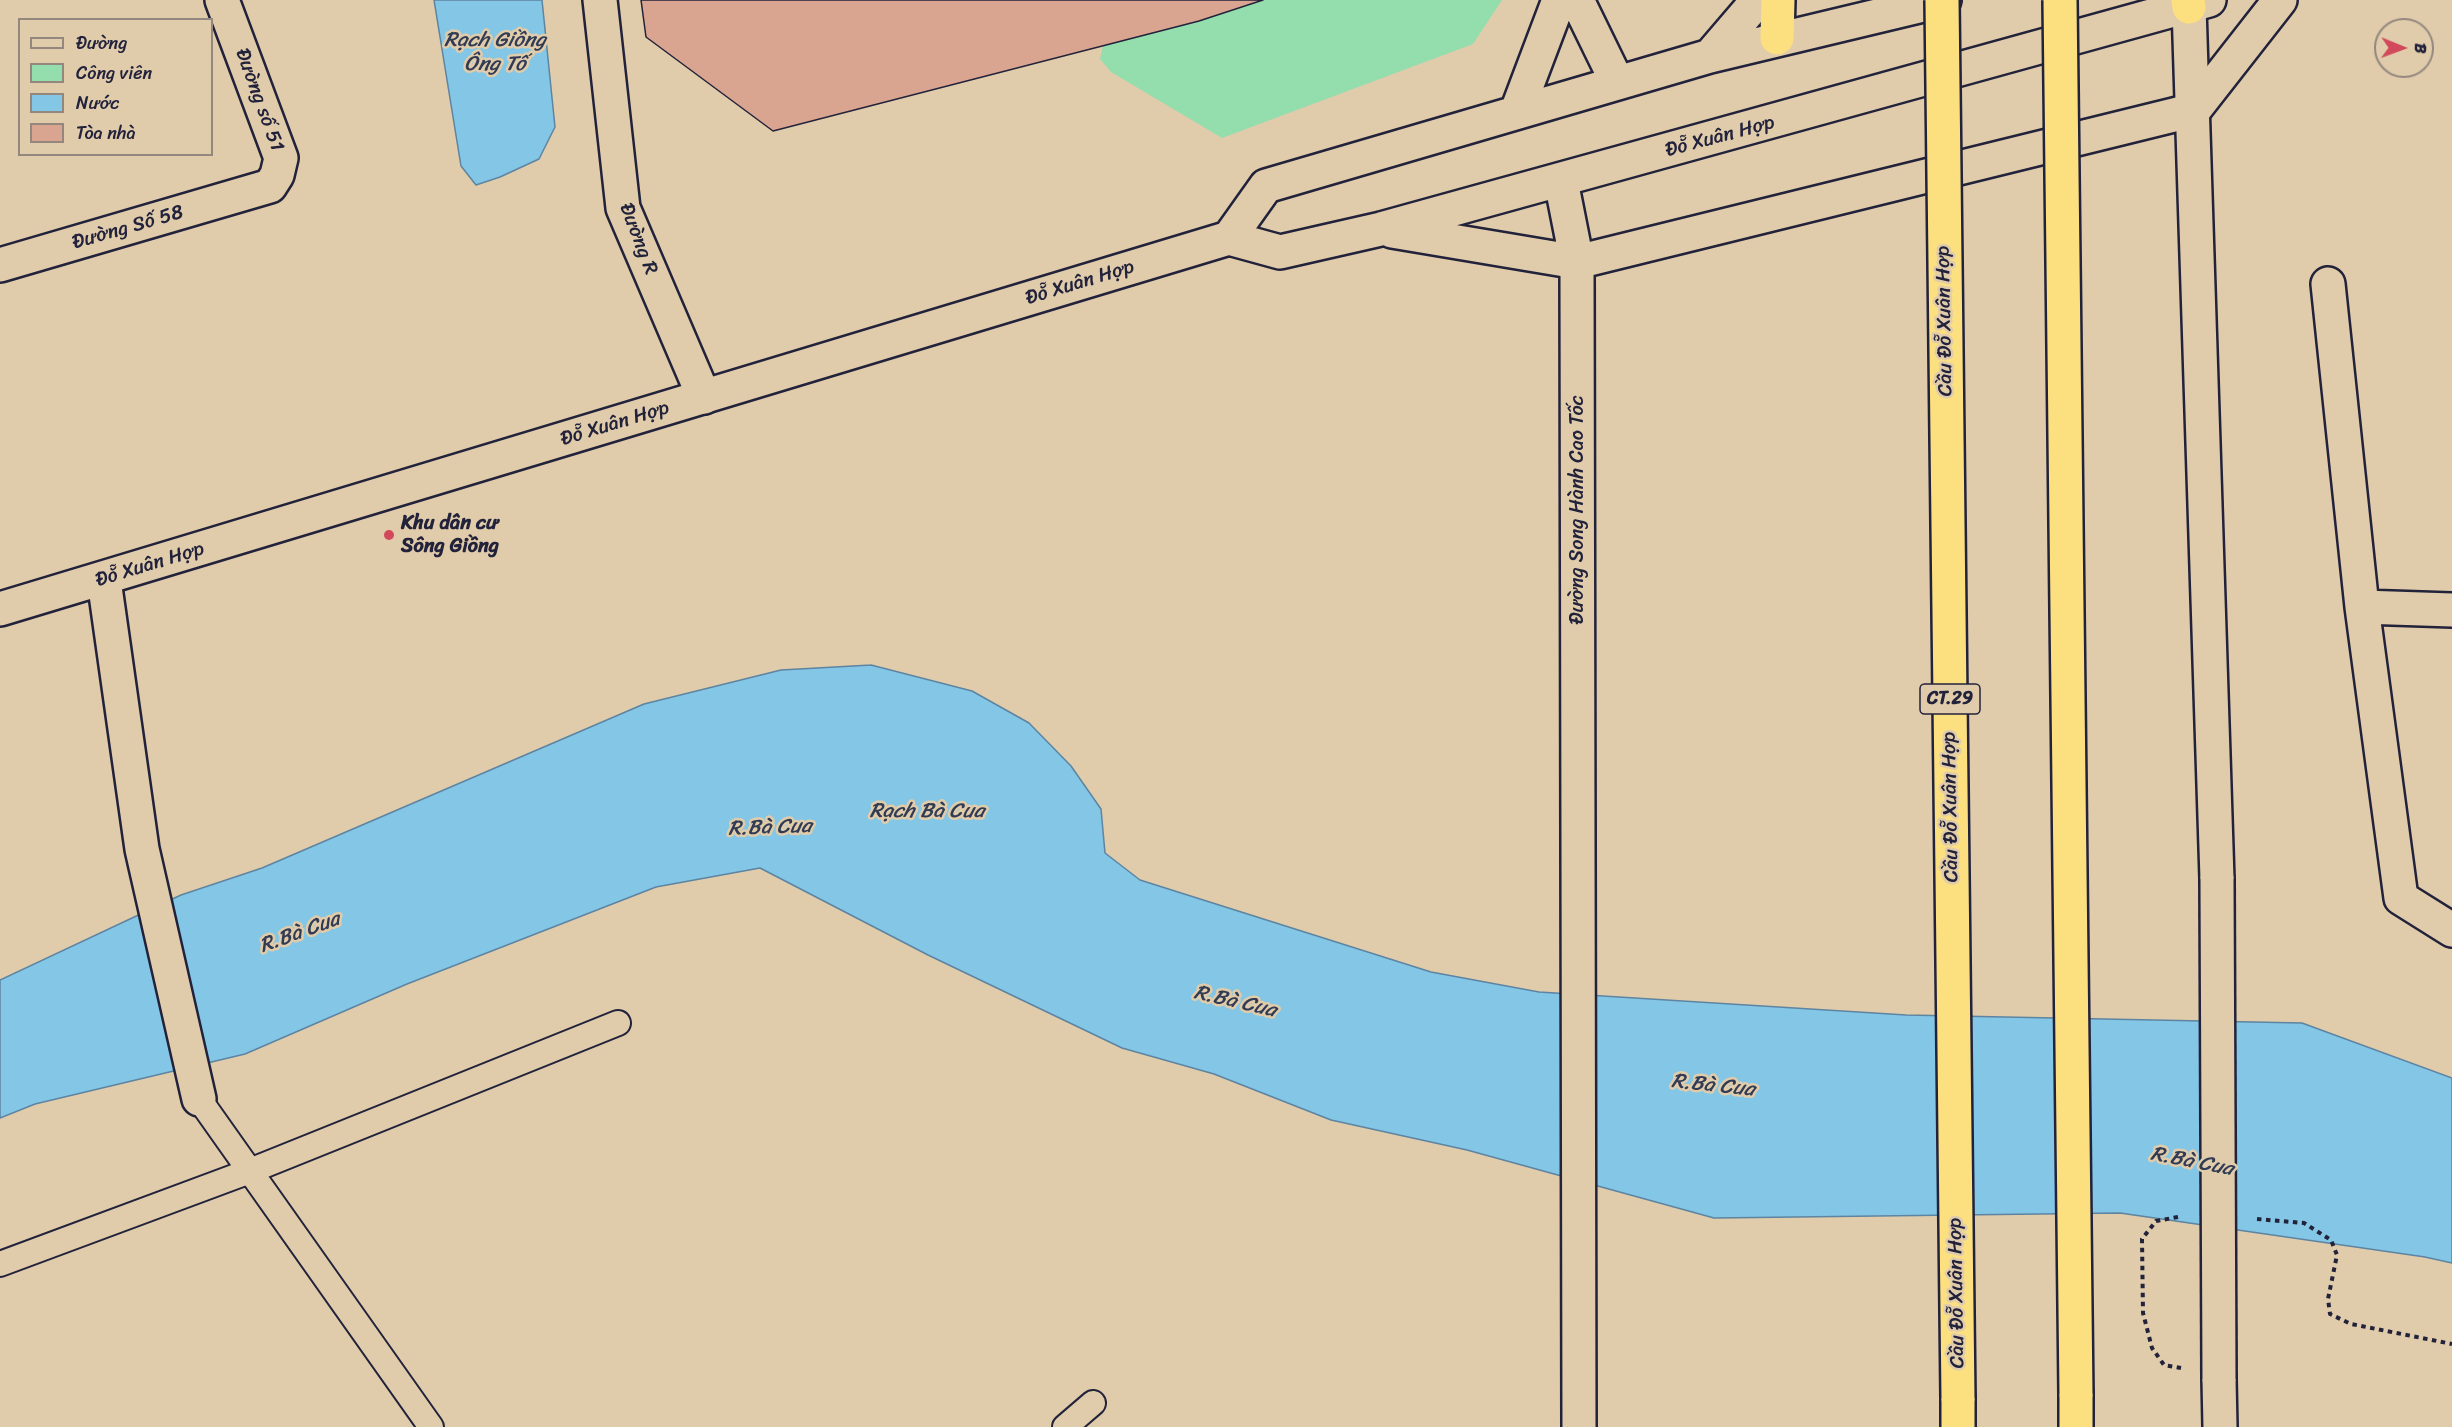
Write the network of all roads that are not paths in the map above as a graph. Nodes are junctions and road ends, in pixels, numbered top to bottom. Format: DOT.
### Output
graph roads {
  1 [pos="222,0"];
  2 [pos="600,0"];
  3 [pos="1559,0"];
  4 [pos="1576,0"];
  5 [pos="1758,0"];
  6 [pos="1778,0"];
  7 [pos="1943,0"];
  8 [pos="2060,0"];
  9 [pos="2280,0"];
  10 [pos="2195,2"];
  11 [pos="1777,38"];
  12 [pos="1710,56"];
  13 [pos="1617,82"];
  14 [pos="2194,110"];
  15 [pos="1517,111"];
  16 [pos="1561,181"];
  17 [pos="256,190"];
  18 [pos="1381,229"];
  19 [pos="1229,238"];
  20 [pos="1577,262"];
  21 [pos="0,265"];
  22 [pos="2328,284"];
  23 [pos="704,397"];
  24 [pos="104,580"];
  25 [pos="2362,608"];
  26 [pos="0,609"];
  27 [pos="2452,610"];
  28 [pos="2452,930"];
  29 [pos="618,1023"];
  30 [pos="199,1098"];
  31 [pos="250,1171"];
  32 [pos="0,1264"];
  33 [pos="1093,1403"];
  34 [pos="1958,1412"];
  35 [pos="431,1427"];
  36 [pos="1065,1427"];
  37 [pos="1579,1427"];
  38 [pos="2076,1427"];
  39 [pos="2220,1427"];
  1 -- 17 [label="main road, Đường số 51"];
  2 -- 23 [label="main road, Đường R"];
  3 -- 15 [label="main road"];
  4 -- 13 [label="main road"];
  5 -- 12 [label="main road"];
  6 -- 11 [label="highway"];
  7 -- 11 [label="main road"];
  7 -- 34 [label="highway, Cầu Đỗ Xuân Hợp / CT.29, bridge"];
  8 -- 38 [label="highway, bridge"];
  9 -- 14 [label="main road"];
  10 -- 14 [label="main road"];
  10 -- 16 [label="main road, Đỗ Xuân Hợp"];
  11 -- 12 [label="main road"];
  12 -- 13 [label="main road"];
  13 -- 15 [label="main road"];
  14 -- 20 [label="main road"];
  14 -- 39 [label="main road, bridge"];
  15 -- 19 [label="main road"];
  16 -- 18 [label="main road, Đỗ Xuân Hợp"];
  16 -- 20 [label="main road, Đường Song Hành Cao Tốc"];
  17 -- 21 [label="main road, Đường Số 58"];
  18 -- 19 [label="main road, Đỗ Xuân Hợp"];
  18 -- 20 [label="main road"];
  19 -- 23 [label="main road, Đỗ Xuân Hợp"];
  20 -- 37 [label="main road, Đường Song Hành Cao Tốc"];
  22 -- 25 [label="main road"];
  23 -- 24 [label="main road, Đỗ Xuân Hợp"];
  24 -- 26 [label="main road, Đỗ Xuân Hợp"];
  24 -- 30 [label="main road"];
  25 -- 27 [label="main road"];
  25 -- 28 [label="main road"];
  29 -- 31 [label="lane"];
  30 -- 31 [label="lane"];
  31 -- 32 [label="lane"];
  31 -- 35 [label="lane"];
  33 -- 36 [label="lane"];
}
